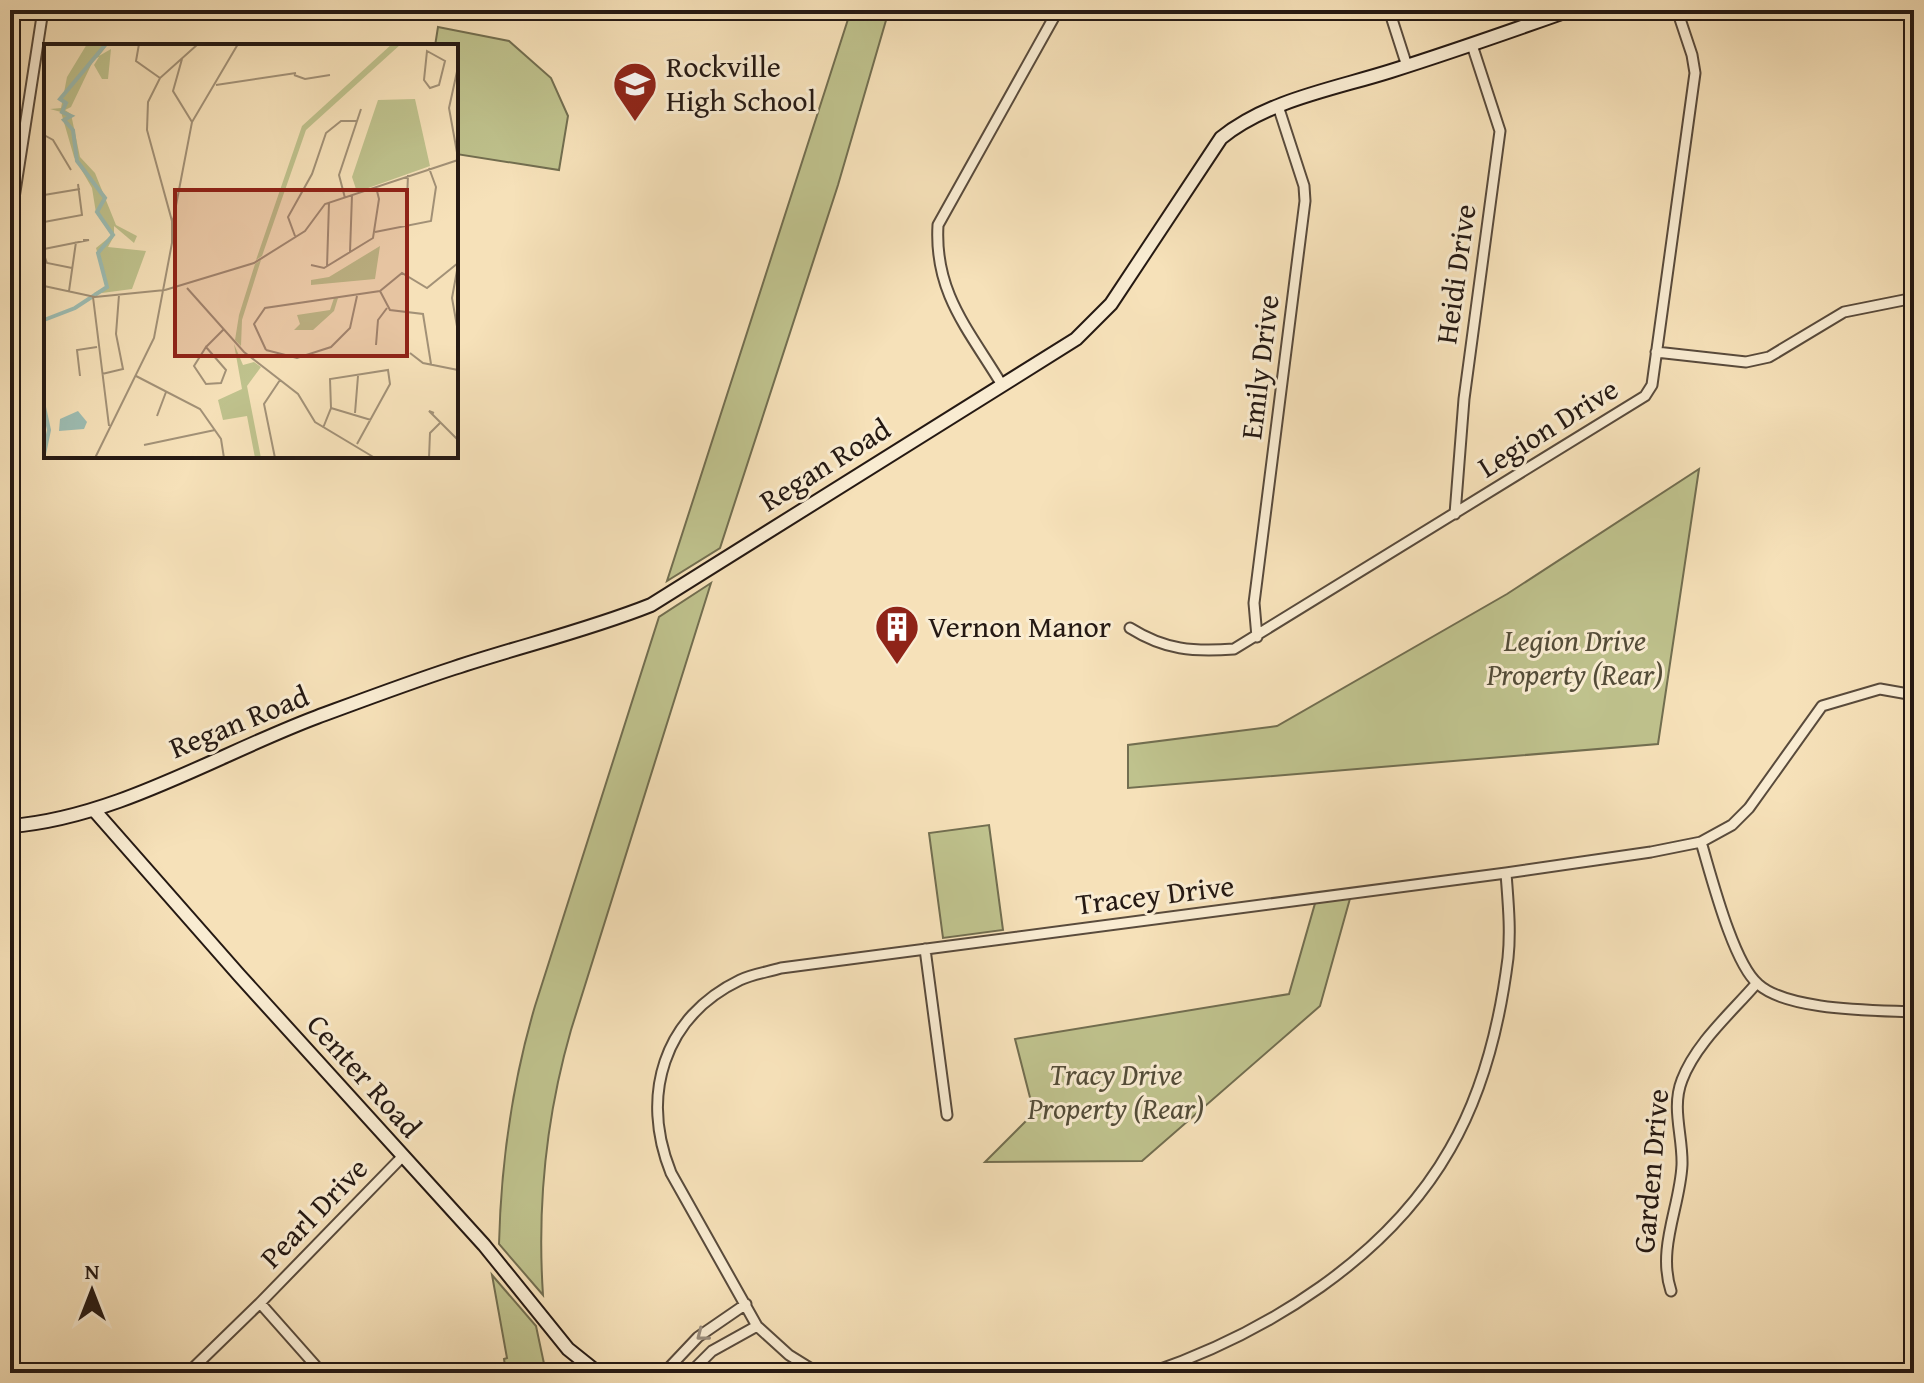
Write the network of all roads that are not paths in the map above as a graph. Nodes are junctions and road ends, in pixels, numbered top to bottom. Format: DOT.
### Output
graph roads {
  1 [pos="43,10"];
  2 [pos="1058,10"];
  3 [pos="1389,10"];
  4 [pos="1570,10"];
  5 [pos="1677,10"];
  6 [pos="1472,45"];
  7 [pos="1407,66"];
  8 [pos="1278,106"];
  9 [pos="10,224"];
  10 [pos="1914,298"];
  11 [pos="1656,352"];
  12 [pos="1002,385"];
  13 [pos="1455,514"];
  14 [pos="1130,628"];
  15 [pos="1257,637"];
  16 [pos="1914,695"];
  17 [pos="94,810"];
  18 [pos="10,826"];
  19 [pos="1701,842"];
  20 [pos="1506,873"];
  21 [pos="925,949"];
  22 [pos="1756,984"];
  23 [pos="1914,1012"];
  24 [pos="947,1115"];
  25 [pos="402,1157"];
  26 [pos="1671,1291"];
  27 [pos="260,1303"];
  28 [pos="746,1304"];
  29 [pos="757,1326"];
  30 [pos="188,1373"];
  31 [pos="322,1373"];
  32 [pos="598,1373"];
  33 [pos="664,1373"];
  34 [pos="690,1373"];
  35 [pos="818,1373"];
  36 [pos="1150,1373"];
  1 -- 9 [label="street"];
  2 -- 12 [label="street"];
  3 -- 7 [label="street"];
  4 -- 6 [label="street, Regan Road"];
  5 -- 11 [label="street, Legion Drive"];
  6 -- 7 [label="street, Regan Road"];
  6 -- 13 [label="street, Heidi Drive"];
  7 -- 8 [label="street, Regan Road"];
  8 -- 12 [label="street, Regan Road"];
  8 -- 15 [label="street, Emily Drive"];
  10 -- 11 [label="street"];
  11 -- 13 [label="street, Legion Drive"];
  12 -- 17 [label="street, Regan Road"];
  13 -- 15 [label="street, Legion Drive"];
  14 -- 15 [label="street, Legion Drive"];
  16 -- 19 [label="street, Tracey Drive"];
  17 -- 18 [label="street, Regan Road"];
  17 -- 25 [label="street, Center Road"];
  19 -- 20 [label="street, Tracey Drive"];
  19 -- 22 [label="street"];
  20 -- 21 [label="street, Tracey Drive"];
  20 -- 36 [label="street"];
  21 -- 24 [label="street"];
  21 -- 28 [label="street, Tracey Drive"];
  22 -- 23 [label="street"];
  22 -- 26 [label="street, Garden Drive"];
  25 -- 27 [label="street, Pearl Drive"];
  25 -- 32 [label="street, Center Road"];
  27 -- 30 [label="street, Pearl Drive"];
  27 -- 31 [label="street, Pearl Drive"];
  28 -- 29 [label="street, Tracey Drive"];
  28 -- 33 [label="street, one-way"];
  29 -- 34 [label="street"];
  29 -- 35 [label="street"];
}
